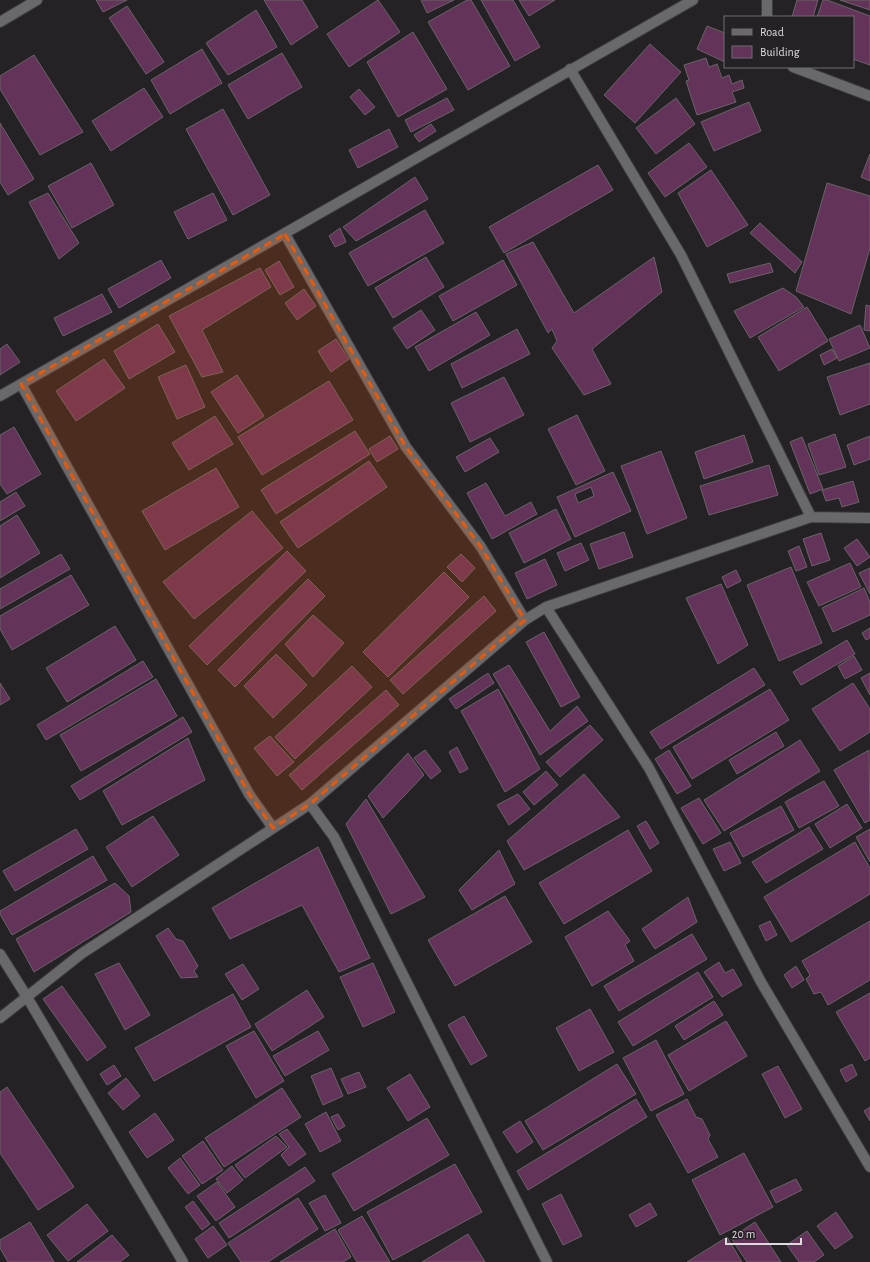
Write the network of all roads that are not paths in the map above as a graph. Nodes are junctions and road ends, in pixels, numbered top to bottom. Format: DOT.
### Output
graph roads {
  1 [pos="37,0"];
  2 [pos="693,0"];
  3 [pos="767,0"];
  4 [pos="767,16"];
  5 [pos="0,22"];
  6 [pos="796,68"];
  7 [pos="570,69"];
  8 [pos="870,96"];
  9 [pos="284,234"];
  10 [pos="21,384"];
  11 [pos="0,396"];
  12 [pos="811,517"];
  13 [pos="870,518"];
  14 [pos="546,608"];
  15 [pos="525,620"];
  16 [pos="310,804"];
  17 [pos="273,828"];
  18 [pos="0,954"];
  19 [pos="27,997"];
  20 [pos="0,1018"];
  21 [pos="870,1167"];
  22 [pos="183,1262"];
  23 [pos="547,1262"];
  1 -- 5 [label="street"];
  2 -- 7 [label="street"];
  3 -- 4 [label="street"];
  6 -- 8 [label="street"];
  7 -- 9 [label="street"];
  7 -- 12 [label="street"];
  9 -- 10 [label="street"];
  9 -- 15 [label="street"];
  10 -- 11 [label="street"];
  10 -- 17 [label="street"];
  12 -- 13 [label="street"];
  12 -- 14 [label="street"];
  14 -- 15 [label="street"];
  14 -- 21 [label="street"];
  15 -- 16 [label="street"];
  16 -- 17 [label="street"];
  16 -- 23 [label="street"];
  17 -- 19 [label="street"];
  18 -- 19 [label="street"];
  19 -- 20 [label="street"];
  19 -- 22 [label="street"];
}
